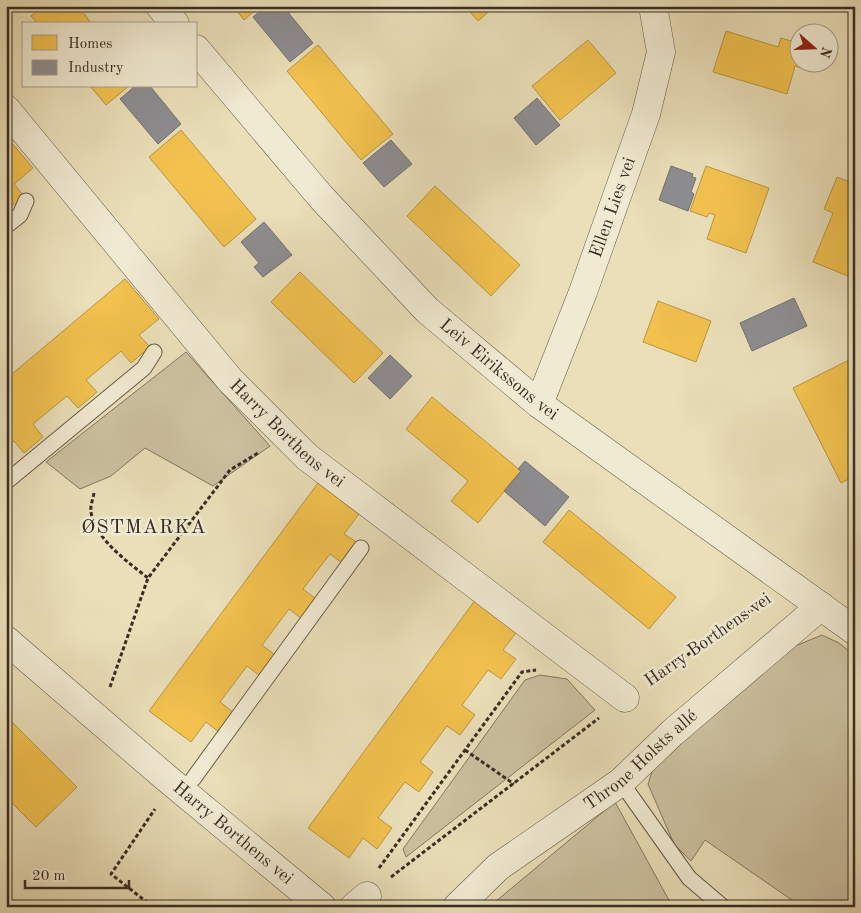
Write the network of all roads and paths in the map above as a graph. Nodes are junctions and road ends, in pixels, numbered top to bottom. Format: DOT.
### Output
graph roads {
  1 [pos="160,6"];
  2 [pos="653,6"];
  3 [pos="173,22"];
  4 [pos="198,51"];
  5 [pos="6,109"];
  6 [pos="26,201"];
  7 [pos="6,226"];
  8 [pos="154,352"];
  9 [pos="539,404"];
  10 [pos="286,436"];
  11 [pos="6,482"];
  12 [pos="94,493"];
  13 [pos="362,548"];
  14 [pos="148,578"];
  15 [pos="790,583"];
  16 [pos="821,606"];
  17 [pos="855,631"];
  18 [pos="6,640"];
  19 [pos="578,662"];
  20 [pos="110,688"];
  21 [pos="625,698"];
  22 [pos="465,750"];
  23 [pos="193,779"];
  24 [pos="620,782"];
  25 [pos="514,784"];
  26 [pos="158,804"];
  27 [pos="365,893"];
  28 [pos="152,907"];
  29 [pos="322,907"];
  30 [pos="456,907"];
  31 [pos="723,907"];
  1 -- 3 [label="street"];
  2 -- 9 [label="street, Ellen Lies vei"];
  4 -- 9 [label="street, Leiv Eirikssons vei"];
  5 -- 10 [label="street, Harry Borthens vei"];
  6 -- 7 [label="lane"];
  8 -- 11 [label="lane"];
  9 -- 15 [label="street, Leiv Eirikssons vei"];
  10 -- 14 [label="path"];
  10 -- 19 [label="street, Harry Borthens vei"];
  12 -- 14 [label="path"];
  13 -- 23 [label="lane"];
  14 -- 20 [label="path"];
  15 -- 16 [label="street, Leiv Eirikssons vei"];
  15 -- 21 [label="path, Harry Borthens vei"];
  16 -- 17 [label="street, Leiv Eirikssons vei"];
  16 -- 24 [label="street, Throne Holsts allé"];
  18 -- 29 [label="street, Harry Borthens vei"];
  19 -- 21 [label="street, Harry Borthens vei"];
  19 -- 22 [label="path"];
  21 -- 25 [label="path, Harry Borthens vei"];
  22 -- 25 [label="path"];
  22 -- 27 [label="path"];
  24 -- 30 [label="street, Throne Holsts allé"];
  24 -- 31 [label="lane"];
  25 -- 27 [label="path, Harry Borthens vei"];
  26 -- 28 [label="path"];
}
